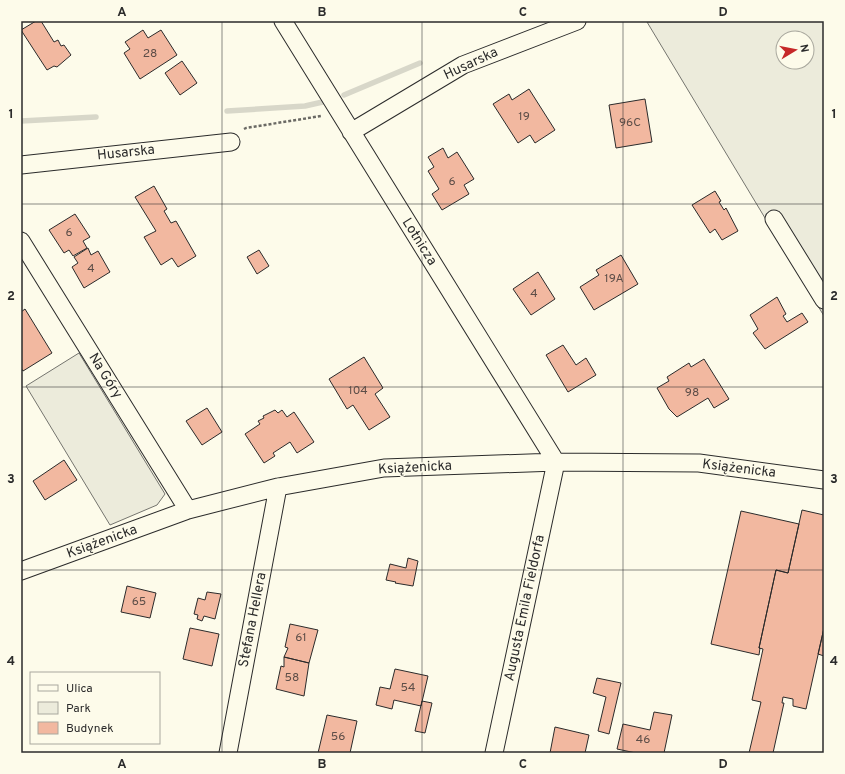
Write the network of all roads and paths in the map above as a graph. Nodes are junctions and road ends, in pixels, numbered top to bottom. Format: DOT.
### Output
graph roads {
  1 [pos="283,21"];
  2 [pos="577,21"];
  3 [pos="339,113"];
  4 [pos="351,132"];
  5 [pos="231,142"];
  6 [pos="21,165"];
  7 [pos="774,219"];
  8 [pos="21,241"];
  9 [pos="824,300"];
  10 [pos="556,462"];
  11 [pos="824,480"];
  12 [pos="278,487"];
  13 [pos="188,510"];
  14 [pos="21,571"];
  15 [pos="228,753"];
  16 [pos="494,753"];
  1 -- 3 [label="street, Lotnicza"];
  2 -- 4 [label="street, Husarska"];
  3 -- 4 [label="street, Lotnicza"];
  3 -- 5 [label="path"];
  4 -- 10 [label="street, Lotnicza"];
  5 -- 6 [label="street, Husarska"];
  7 -- 9 [label="street"];
  8 -- 13 [label="street, Na Góry"];
  10 -- 11 [label="street, Książenicka"];
  10 -- 12 [label="street, Książenicka"];
  10 -- 16 [label="street, Augusta Emila Fieldorfa"];
  12 -- 13 [label="street, Książenicka"];
  12 -- 15 [label="street, Stefana Hellera"];
  13 -- 14 [label="street, Książenicka"];
}
